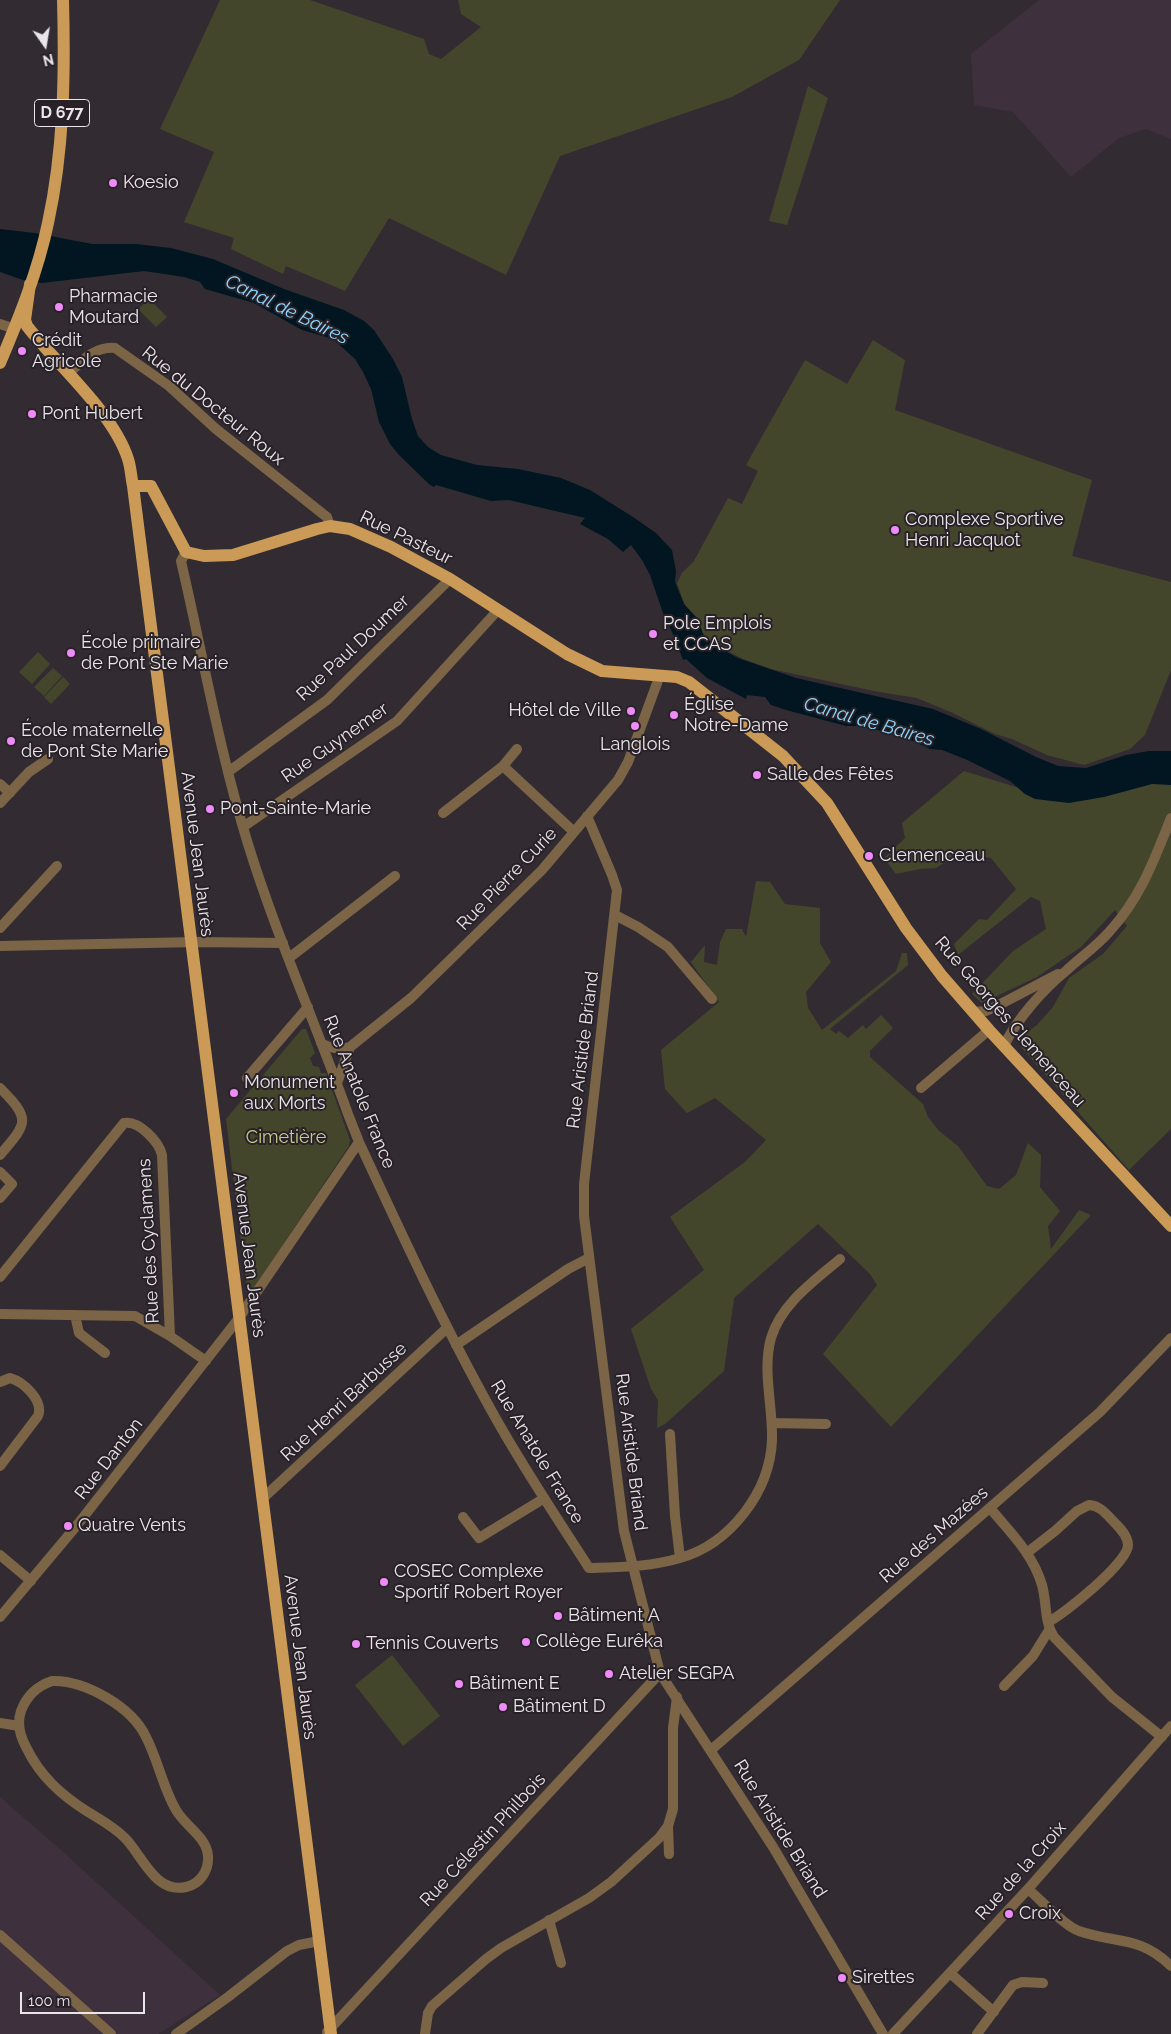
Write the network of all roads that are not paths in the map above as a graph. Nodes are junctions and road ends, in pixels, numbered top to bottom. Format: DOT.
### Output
graph roads {
  1 [pos="63,0"];
  2 [pos="0,324"];
  3 [pos="21,328"];
  4 [pos="54,356"];
  5 [pos="0,363"];
  6 [pos="69,373"];
  7 [pos="133,486"];
  8 [pos="330,526"];
  9 [pos="186,552"];
  10 [pos="450,579"];
  11 [pos="498,610"];
  12 [pos="660,675"];
  13 [pos="677,677"];
  14 [pos="517,749"];
  15 [pos="48,759"];
  16 [pos="503,766"];
  17 [pos="228,772"];
  18 [pos="0,784"];
  19 [pos="10,793"];
  20 [pos="0,803"];
  21 [pos="443,813"];
  22 [pos="587,816"];
  23 [pos="1171,818"];
  24 [pos="244,828"];
  25 [pos="574,832"];
  26 [pos="57,866"];
  27 [pos="395,876"];
  28 [pos="615,915"];
  29 [pos="0,928"];
  30 [pos="191,942"];
  31 [pos="283,942"];
  32 [pos="0,946"];
  33 [pos="289,958"];
  34 [pos="1066,970"];
  35 [pos="712,999"];
  36 [pos="308,1007"];
  37 [pos="974,1012"];
  38 [pos="989,1030"];
  39 [pos="321,1043"];
  40 [pos="1004,1046"];
  41 [pos="350,1048"];
  42 [pos="247,1078"];
  43 [pos="337,1084"];
  44 [pos="0,1088"];
  45 [pos="921,1088"];
  46 [pos="359,1142"];
  47 [pos="0,1155"];
  48 [pos="0,1172"];
  49 [pos="0,1198"];
  50 [pos="1171,1226"];
  51 [pos="589,1258"];
  52 [pos="840,1259"];
  53 [pos="0,1277"];
  54 [pos="0,1314"];
  55 [pos="75,1315"];
  56 [pos="239,1318"];
  57 [pos="447,1328"];
  58 [pos="170,1336"];
  59 [pos="1171,1338"];
  60 [pos="456,1345"];
  61 [pos="105,1353"];
  62 [pos="206,1360"];
  63 [pos="0,1382"];
  64 [pos="772,1423"];
  65 [pos="826,1424"];
  66 [pos="670,1434"];
  67 [pos="0,1466"];
  68 [pos="262,1499"];
  69 [pos="543,1499"];
  70 [pos="990,1508"];
  71 [pos="464,1517"];
  72 [pos="1028,1552"];
  73 [pos="0,1556"];
  74 [pos="680,1558"];
  75 [pos="632,1567"];
  76 [pos="31,1581"];
  77 [pos="0,1617"];
  78 [pos="1048,1626"];
  79 [pos="660,1673"];
  80 [pos="1004,1686"];
  81 [pos="677,1698"];
  82 [pos="689,1715"];
  83 [pos="0,1723"];
  84 [pos="19,1726"];
  85 [pos="1171,1726"];
  86 [pos="673,1728"];
  87 [pos="1162,1737"];
  88 [pos="711,1750"];
  89 [pos="668,1826"];
  90 [pos="669,1854"];
  91 [pos="1028,1889"];
  92 [pos="549,1920"];
  93 [pos="0,1935"];
  94 [pos="319,1941"];
  95 [pos="561,1964"];
  96 [pos="1171,1966"];
  97 [pos="950,1973"];
  98 [pos="1043,1983"];
  99 [pos="994,2012"];
  100 [pos="329,2032"];
  101 [pos="111,2034"];
  102 [pos="176,2034"];
  103 [pos="425,2034"];
  104 [pos="883,2034"];
  105 [pos="893,2034"];
  106 [pos="977,2034"];
  1 -- 3 [label="main road, D 677"];
  2 -- 3 [label="street"];
  3 -- 4 [label="main road, Avenue Jean Jaurès"];
  3 -- 4 [label="main road, Avenue Jean Jaurès"];
  3 -- 5 [label="main road"];
  4 -- 6 [label="main road, Avenue Jean Jaurès"];
  6 -- 7 [label="main road, Avenue Jean Jaurès"];
  6 -- 8 [label="street, Rue du Docteur Roux"];
  7 -- 9 [label="main road"];
  7 -- 30 [label="main road, Avenue Jean Jaurès"];
  8 -- 9 [label="main road, Rue Pasteur"];
  8 -- 10 [label="main road, Rue Pasteur"];
  9 -- 17 [label="street, Rue Anatole France"];
  10 -- 11 [label="main road, Rue Pasteur"];
  10 -- 17 [label="street, Rue Paul Doumer"];
  11 -- 12 [label="main road, Rue Pasteur"];
  11 -- 24 [label="street, Rue Guynemer"];
  12 -- 13 [label="main road, Rue Pasteur"];
  12 -- 22 [label="street, Rue Pierre Curie"];
  13 -- 37 [label="main road, Rue Georges Clemenceau"];
  14 -- 16 [label="street"];
  15 -- 19 [label="street"];
  16 -- 21 [label="street"];
  16 -- 25 [label="street"];
  17 -- 24 [label="street, Rue Anatole France"];
  18 -- 19 [label="street"];
  19 -- 20 [label="street"];
  22 -- 25 [label="street, Rue Pierre Curie"];
  22 -- 28 [label="street, Rue Aristide Briand"];
  23 -- 34 [label="street"];
  24 -- 31 [label="street, Rue Anatole France"];
  25 -- 41 [label="street, Rue Pierre Curie"];
  26 -- 29 [label="street"];
  27 -- 33 [label="street"];
  28 -- 35 [label="street"];
  28 -- 51 [label="street, Rue Aristide Briand"];
  30 -- 31 [label="street"];
  30 -- 32 [label="street"];
  30 -- 56 [label="main road, Avenue Jean Jaurès"];
  31 -- 33 [label="street, Rue Anatole France"];
  33 -- 36 [label="street, Rue Anatole France"];
  34 -- 37 [label="street"];
  34 -- 40 [label="street"];
  36 -- 39 [label="street, Rue Anatole France"];
  36 -- 42 [label="street"];
  37 -- 38 [label="main road, Rue Georges Clemenceau"];
  38 -- 40 [label="main road, Rue Georges Clemenceau"];
  38 -- 45 [label="street"];
  39 -- 41 [label="street"];
  39 -- 43 [label="street, Rue Anatole France"];
  40 -- 50 [label="main road, Rue Georges Clemenceau"];
  41 -- 43 [label="street"];
  43 -- 46 [label="street, Rue Anatole France"];
  44 -- 47 [label="street"];
  46 -- 56 [label="street, Rue Danton"];
  46 -- 57 [label="street, Rue Anatole France"];
  48 -- 49 [label="street"];
  51 -- 60 [label="street"];
  51 -- 75 [label="street, Rue Aristide Briand"];
  52 -- 64 [label="street"];
  53 -- 58 [label="street, Rue des Cyclamens"];
  54 -- 55 [label="street"];
  55 -- 58 [label="street"];
  55 -- 61 [label="street"];
  56 -- 62 [label="street, Rue Danton"];
  56 -- 68 [label="main road, Avenue Jean Jaurès"];
  57 -- 60 [label="street, Rue Anatole France"];
  57 -- 68 [label="street, Rue Henri Barbusse"];
  58 -- 62 [label="street"];
  59 -- 70 [label="street, Rue des Mazées"];
  60 -- 69 [label="street, Rue Anatole France"];
  62 -- 76 [label="street, Rue Danton"];
  63 -- 67 [label="street"];
  64 -- 65 [label="street"];
  64 -- 74 [label="street"];
  66 -- 74 [label="street"];
  68 -- 94 [label="main road, Avenue Jean Jaurès"];
  69 -- 71 [label="street"];
  69 -- 75 [label="street, Rue Anatole France"];
  70 -- 72 [label="street"];
  70 -- 88 [label="street, Rue des Mazées"];
  72 -- 78 [label="street"];
  72 -- 78 [label="street"];
  73 -- 76 [label="street"];
  74 -- 75 [label="street"];
  75 -- 79 [label="street, Rue Aristide Briand"];
  76 -- 77 [label="street, Rue Danton"];
  78 -- 80 [label="street"];
  78 -- 87 [label="street"];
  79 -- 81 [label="street, Rue Aristide Briand"];
  79 -- 100 [label="street, Rue Célestin Philbois"];
  81 -- 82 [label="street, Rue Aristide Briand"];
  81 -- 86 [label="street"];
  82 -- 86 [label="street"];
  82 -- 88 [label="street, Rue Aristide Briand"];
  83 -- 84 [label="street"];
  84 -- 84 [label="street"];
  85 -- 87 [label="street, Rue de la Croix"];
  86 -- 89 [label="street"];
  87 -- 91 [label="street, Rue de la Croix"];
  88 -- 104 [label="street, Rue Aristide Briand"];
  89 -- 90 [label="street"];
  89 -- 92 [label="street"];
  91 -- 96 [label="street"];
  91 -- 97 [label="street, Rue de la Croix"];
  92 -- 95 [label="street"];
  92 -- 103 [label="street"];
  93 -- 101 [label="street"];
  94 -- 100 [label="main road, Avenue Jean Jaurès"];
  94 -- 102 [label="street"];
  97 -- 99 [label="street"];
  97 -- 105 [label="street, Rue de la Croix"];
  98 -- 99 [label="street"];
  99 -- 106 [label="street"];
}
